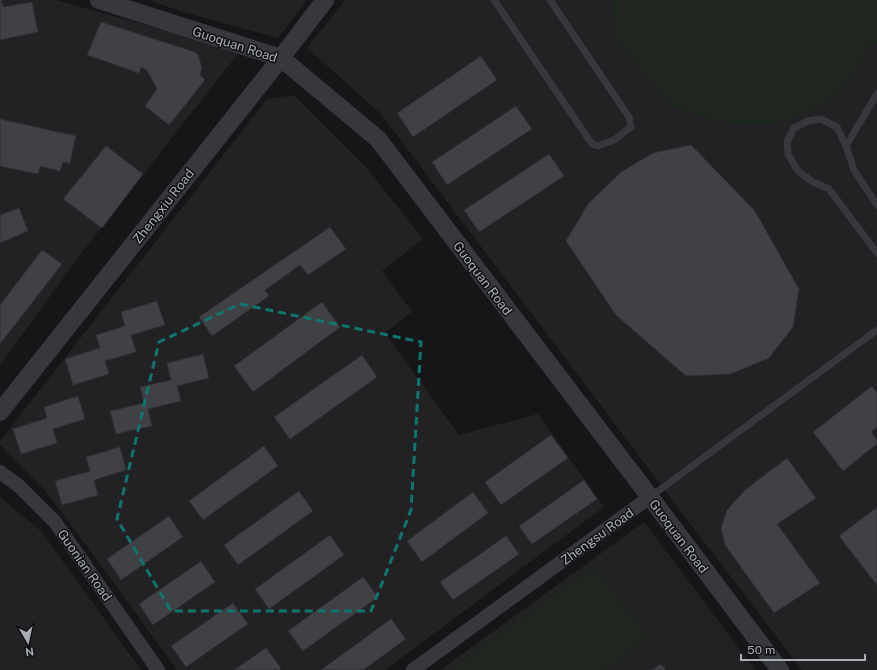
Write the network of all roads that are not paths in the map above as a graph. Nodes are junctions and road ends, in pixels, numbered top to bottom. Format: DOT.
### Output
graph roads {
  1 [pos="99,0"];
  2 [pos="326,0"];
  3 [pos="494,0"];
  4 [pos="550,0"];
  5 [pos="281,58"];
  6 [pos="877,94"];
  7 [pos="846,146"];
  8 [pos="877,205"];
  9 [pos="877,253"];
  10 [pos="877,330"];
  11 [pos="0,412"];
  12 [pos="0,472"];
  13 [pos="650,497"];
  14 [pos="158,670"];
  15 [pos="413,670"];
  16 [pos="780,670"];
  1 -- 5 [label="street, Guoquan Road"];
  2 -- 5 [label="street, Zhengxiu Road"];
  3 -- 4 [label="lane"];
  5 -- 11 [label="street, Zhengxiu Road"];
  5 -- 13 [label="street, Guoquan Road"];
  6 -- 7 [label="lane"];
  7 -- 8 [label="lane"];
  7 -- 9 [label="lane"];
  10 -- 13 [label="lane, Zhengsu Road"];
  12 -- 14 [label="street, Guonian Road"];
  13 -- 15 [label="street, Zhengsu Road"];
  13 -- 16 [label="street, Guoquan Road"];
}
